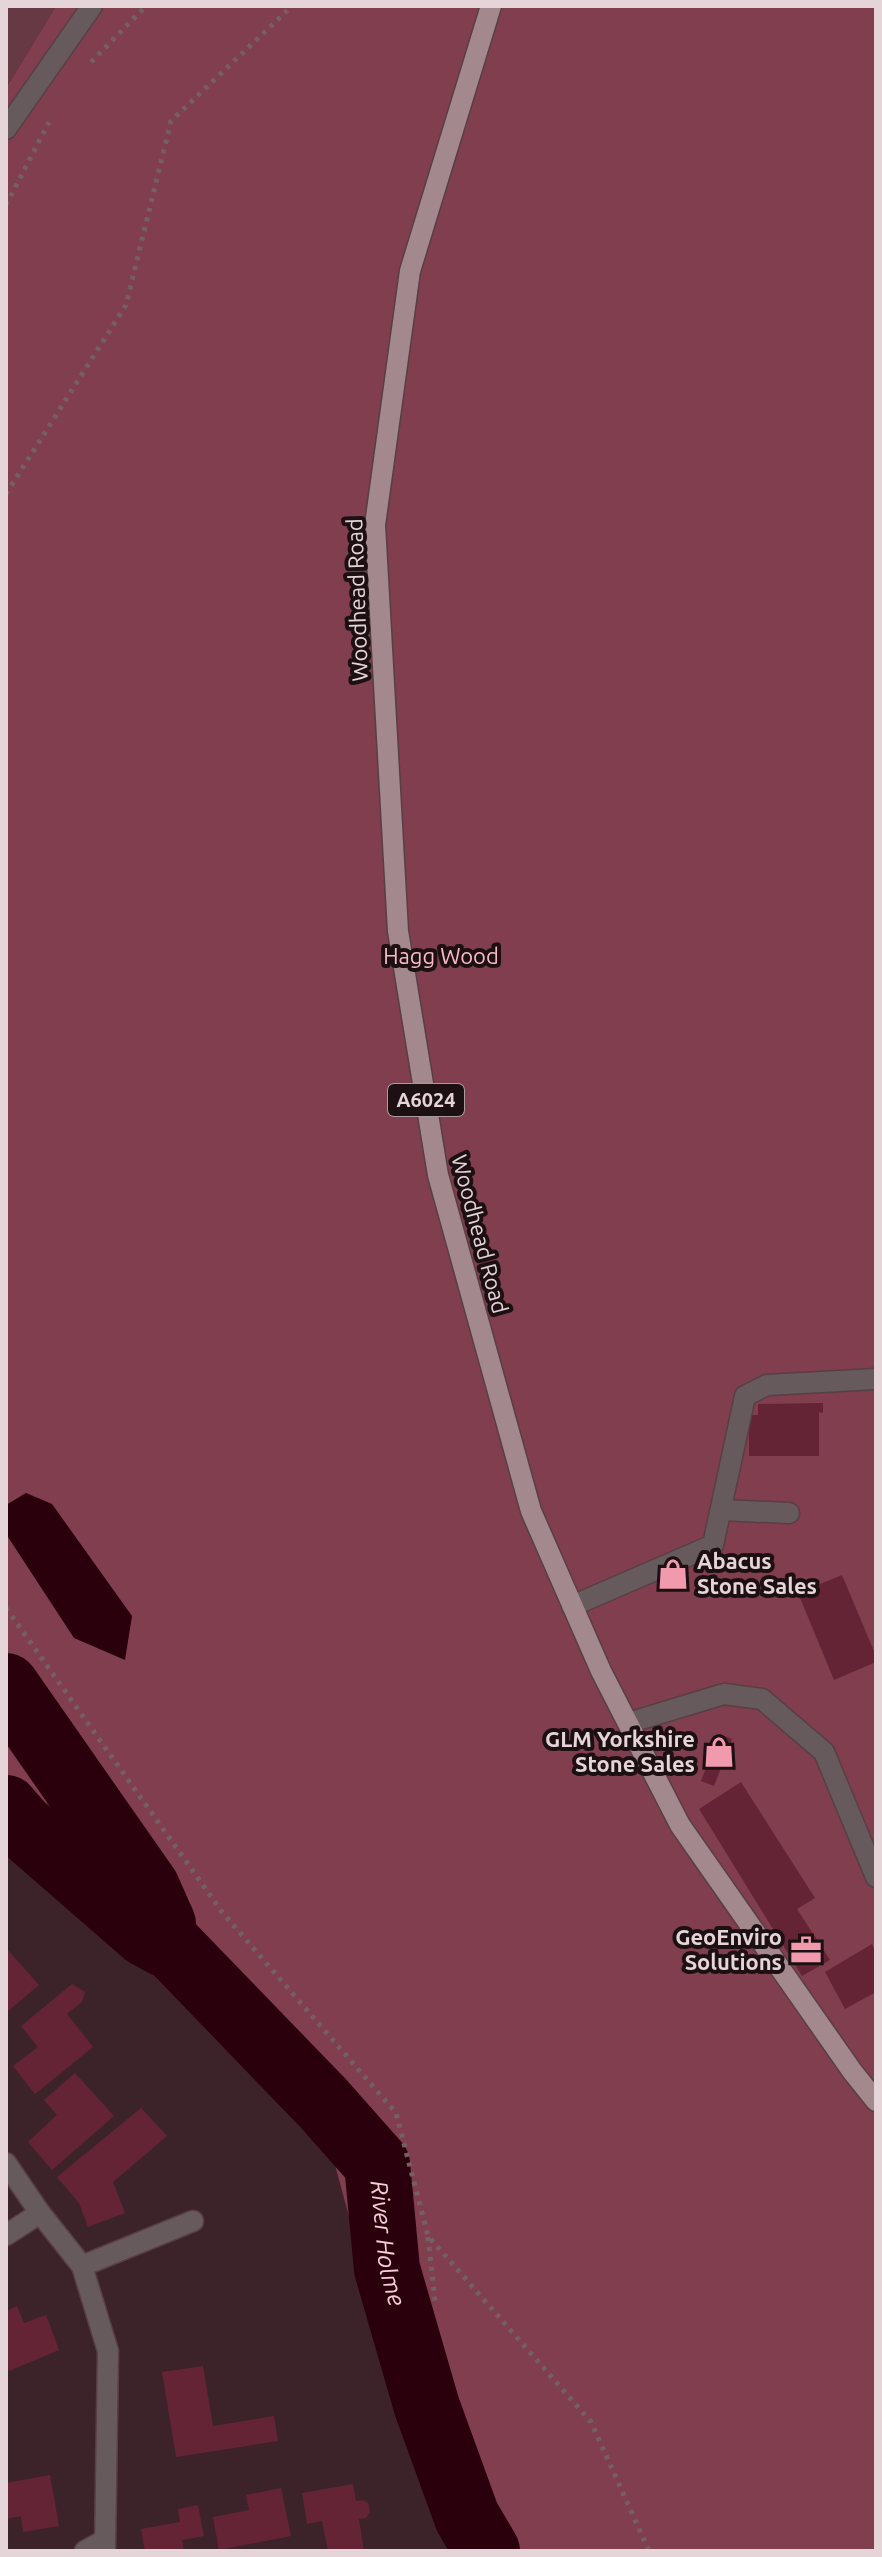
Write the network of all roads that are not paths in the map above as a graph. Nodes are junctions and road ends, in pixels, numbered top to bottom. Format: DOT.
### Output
graph roads {
  1 [pos="92,6"];
  2 [pos="491,6"];
  3 [pos="6,129"];
  4 [pos="876,1379"];
  5 [pos="721,1510"];
  6 [pos="789,1513"];
  7 [pos="572,1606"];
  8 [pos="628,1723"];
  9 [pos="876,1877"];
  10 [pos="876,2101"];
  11 [pos="6,2163"];
  12 [pos="40,2213"];
  13 [pos="193,2221"];
  14 [pos="6,2235"];
  15 [pos="82,2266"];
  16 [pos="104,2546"];
  17 [pos="85,2551"];
  1 -- 3 [label="street"];
  2 -- 7 [label="main road, Woodhead Road / A6024"];
  4 -- 5 [label="street"];
  5 -- 6 [label="street"];
  5 -- 7 [label="street"];
  7 -- 8 [label="main road, Woodhead Road / A6024"];
  8 -- 9 [label="street"];
  8 -- 10 [label="main road, Woodhead Road / A6024"];
  11 -- 12 [label="street"];
  12 -- 14 [label="street"];
  12 -- 15 [label="street"];
  13 -- 15 [label="street"];
  15 -- 16 [label="street"];
  16 -- 17 [label="street"];
}
